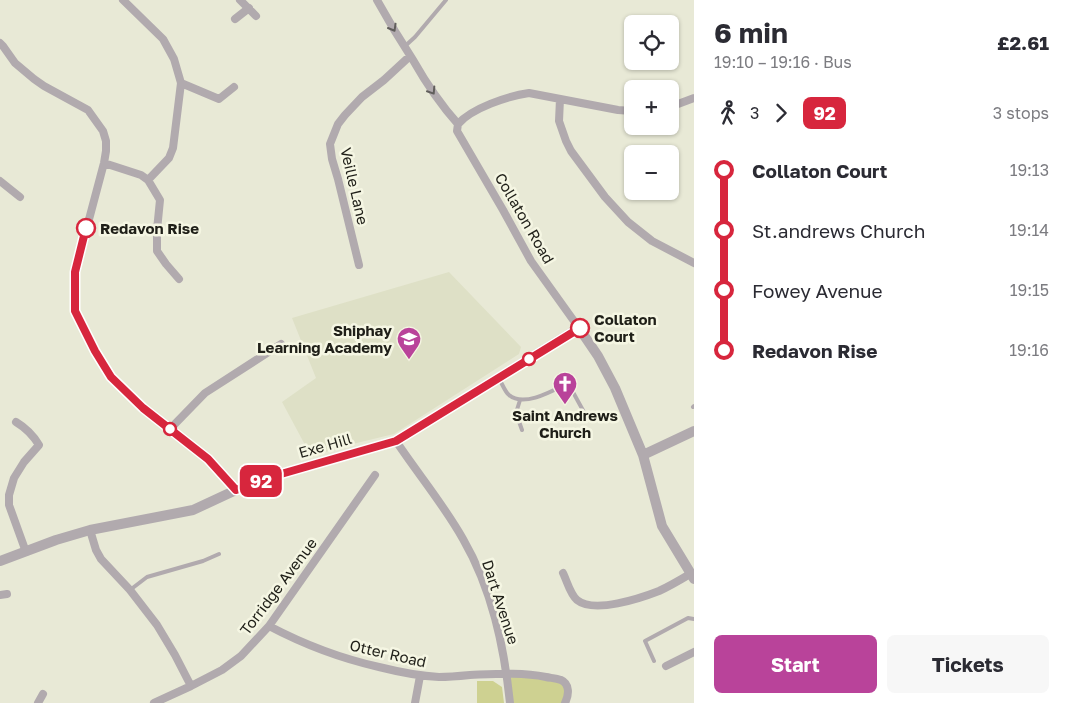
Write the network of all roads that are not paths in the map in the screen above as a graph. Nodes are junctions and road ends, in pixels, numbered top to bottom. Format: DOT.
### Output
graph roads {
  1 [pos="123,0"];
  2 [pos="240,0"];
  3 [pos="377,0"];
  4 [pos="446,0"];
  5 [pos="248,8"];
  6 [pos="256,16"];
  7 [pos="235,18"];
  8 [pos="0,43"];
  9 [pos="404,47"];
  10 [pos="410,56"];
  11 [pos="181,83"];
  12 [pos="234,87"];
  13 [pos="694,98"];
  14 [pos="560,99"];
  15 [pos="679,104"];
  16 [pos="624,110"];
  17 [pos="458,124"];
  18 [pos="104,163"];
  19 [pos="148,180"];
  20 [pos="0,181"];
  21 [pos="20,197"];
  22 [pos="694,263"];
  23 [pos="359,264"];
  24 [pos="179,278"];
  25 [pos="580,328"];
  26 [pos="281,344"];
  27 [pos="499,378"];
  28 [pos="520,400"];
  29 [pos="585,414"];
  30 [pos="16,422"];
  31 [pos="170,429"];
  32 [pos="522,430"];
  33 [pos="694,431"];
  34 [pos="396,441"];
  35 [pos="644,455"];
  36 [pos="375,475"];
  37 [pos="236,490"];
  38 [pos="90,530"];
  39 [pos="26,552"];
  40 [pos="219,554"];
  41 [pos="0,561"];
  42 [pos="563,573"];
  43 [pos="692,577"];
  44 [pos="130,590"];
  45 [pos="694,619"];
  46 [pos="269,626"];
  47 [pos="694,652"];
  48 [pos="654,661"];
  49 [pos="666,666"];
  50 [pos="507,674"];
  51 [pos="420,676"];
  52 [pos="191,686"];
  53 [pos="43,694"];
  54 [pos="38,703"];
  55 [pos="154,703"];
  56 [pos="415,703"];
  57 [pos="510,703"];
  58 [pos="566,703"];
  1 -- 11 [label="street"];
  2 -- 5 [label="street"];
  3 -- 9 [label="street, Collaton Road, one-way"];
  4 -- 9 [label="lane"];
  5 -- 6 [label="street"];
  5 -- 7 [label="street"];
  8 -- 18 [label="street"];
  9 -- 10 [label="street, Collaton Road"];
  10 -- 17 [label="street, Collaton Road, one-way"];
  10 -- 23 [label="street, Veille Lane"];
  11 -- 12 [label="street"];
  11 -- 19 [label="street"];
  13 -- 15 [label="street"];
  14 -- 16 [label="street"];
  14 -- 17 [label="street"];
  14 -- 22 [label="street"];
  17 -- 25 [label="street, Collaton Road"];
  18 -- 19 [label="street"];
  18 -- 31 [label="street"];
  19 -- 24 [label="street"];
  20 -- 21 [label="street"];
  25 -- 27 [label="street, Exe Hill"];
  25 -- 35 [label="street, Collaton Road"];
  26 -- 31 [label="street"];
  27 -- 28 [label="lane"];
  27 -- 34 [label="street, Exe Hill"];
  28 -- 29 [label="lane"];
  28 -- 32 [label="lane"];
  30 -- 39 [label="street"];
  31 -- 37 [label="street"];
  33 -- 35 [label="street"];
  34 -- 37 [label="street, Exe Hill"];
  34 -- 50 [label="street, Dart Avenue"];
  35 -- 43 [label="street, Collaton Road"];
  36 -- 46 [label="street, Torridge Avenue"];
  37 -- 38 [label="street, Exe Hill"];
  38 -- 39 [label="street, Exe Hill"];
  38 -- 44 [label="street"];
  39 -- 41 [label="street, Exe Hill"];
  40 -- 44 [label="lane"];
  42 -- 43 [label="street"];
  44 -- 52 [label="street"];
  45 -- 48 [label="lane"];
  46 -- 51 [label="street, Otter Road"];
  46 -- 52 [label="street, Torridge Avenue"];
  47 -- 49 [label="street"];
  50 -- 51 [label="street, Otter Road"];
  50 -- 57 [label="street, Dart Avenue"];
  50 -- 58 [label="street, Otter Road"];
  51 -- 56 [label="street"];
  52 -- 55 [label="street, Torridge Avenue"];
  53 -- 54 [label="street"];
}
